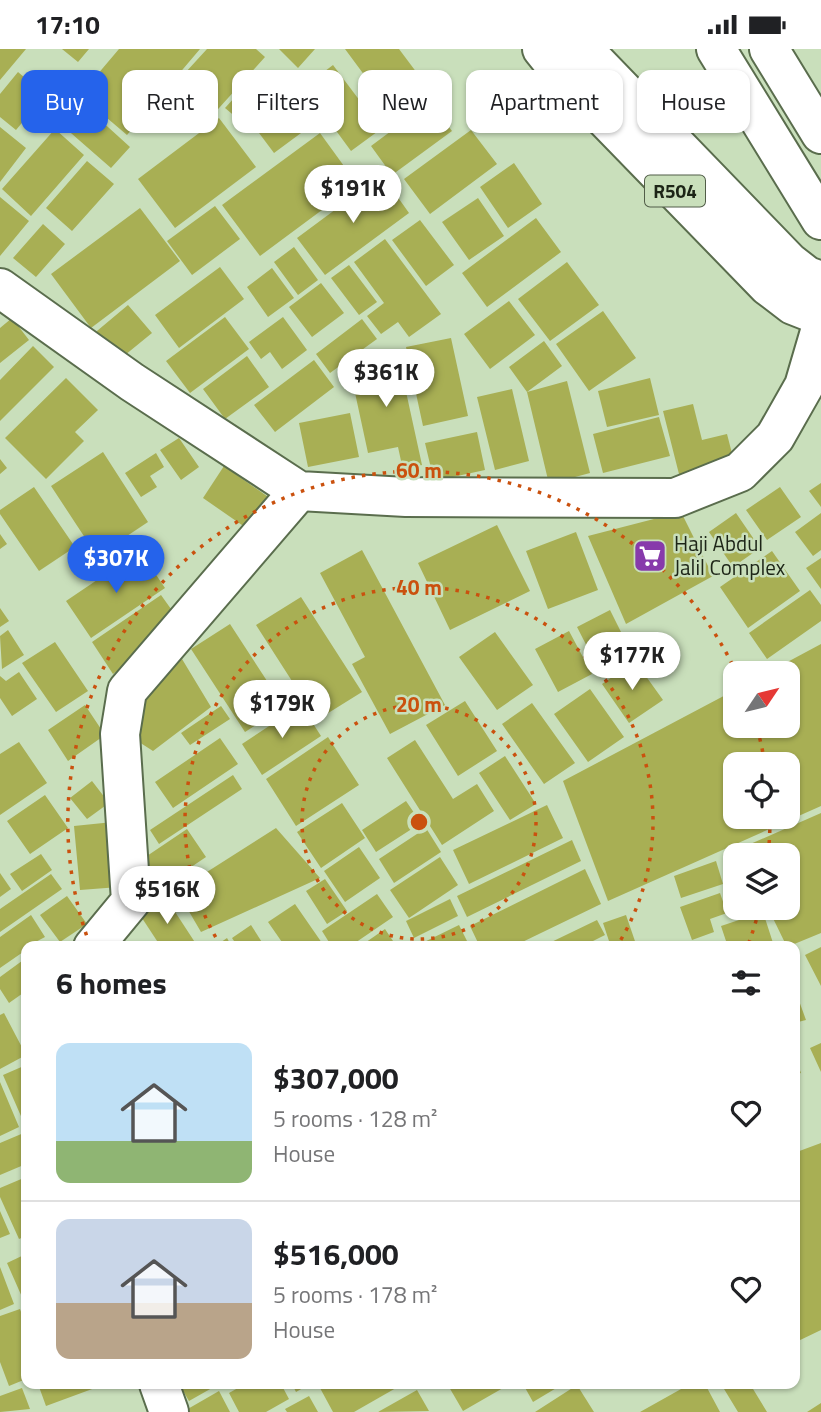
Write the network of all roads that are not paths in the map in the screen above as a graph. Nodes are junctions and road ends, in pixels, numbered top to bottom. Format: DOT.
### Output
graph roads {
  1 [pos="541,49"];
  2 [pos="583,49"];
  3 [pos="716,49"];
  4 [pos="769,49"];
  5 [pos="821,134"];
  6 [pos="821,220"];
  7 [pos="821,282"];
  8 [pos="0,288"];
  9 [pos="821,316"];
  10 [pos="821,328"];
  11 [pos="299,491"];
  12 [pos="98,941"];
  13 [pos="161,1389"];
  14 [pos="169,1412"];
  1 -- 9 [label="main road, R504"];
  2 -- 7 [label="main road, R504"];
  3 -- 6 [label="main road"];
  4 -- 5 [label="main road"];
  8 -- 11 [label="main road"];
  10 -- 11 [label="main road"];
  11 -- 12 [label="main road"];
  13 -- 14 [label="main road"];
}
